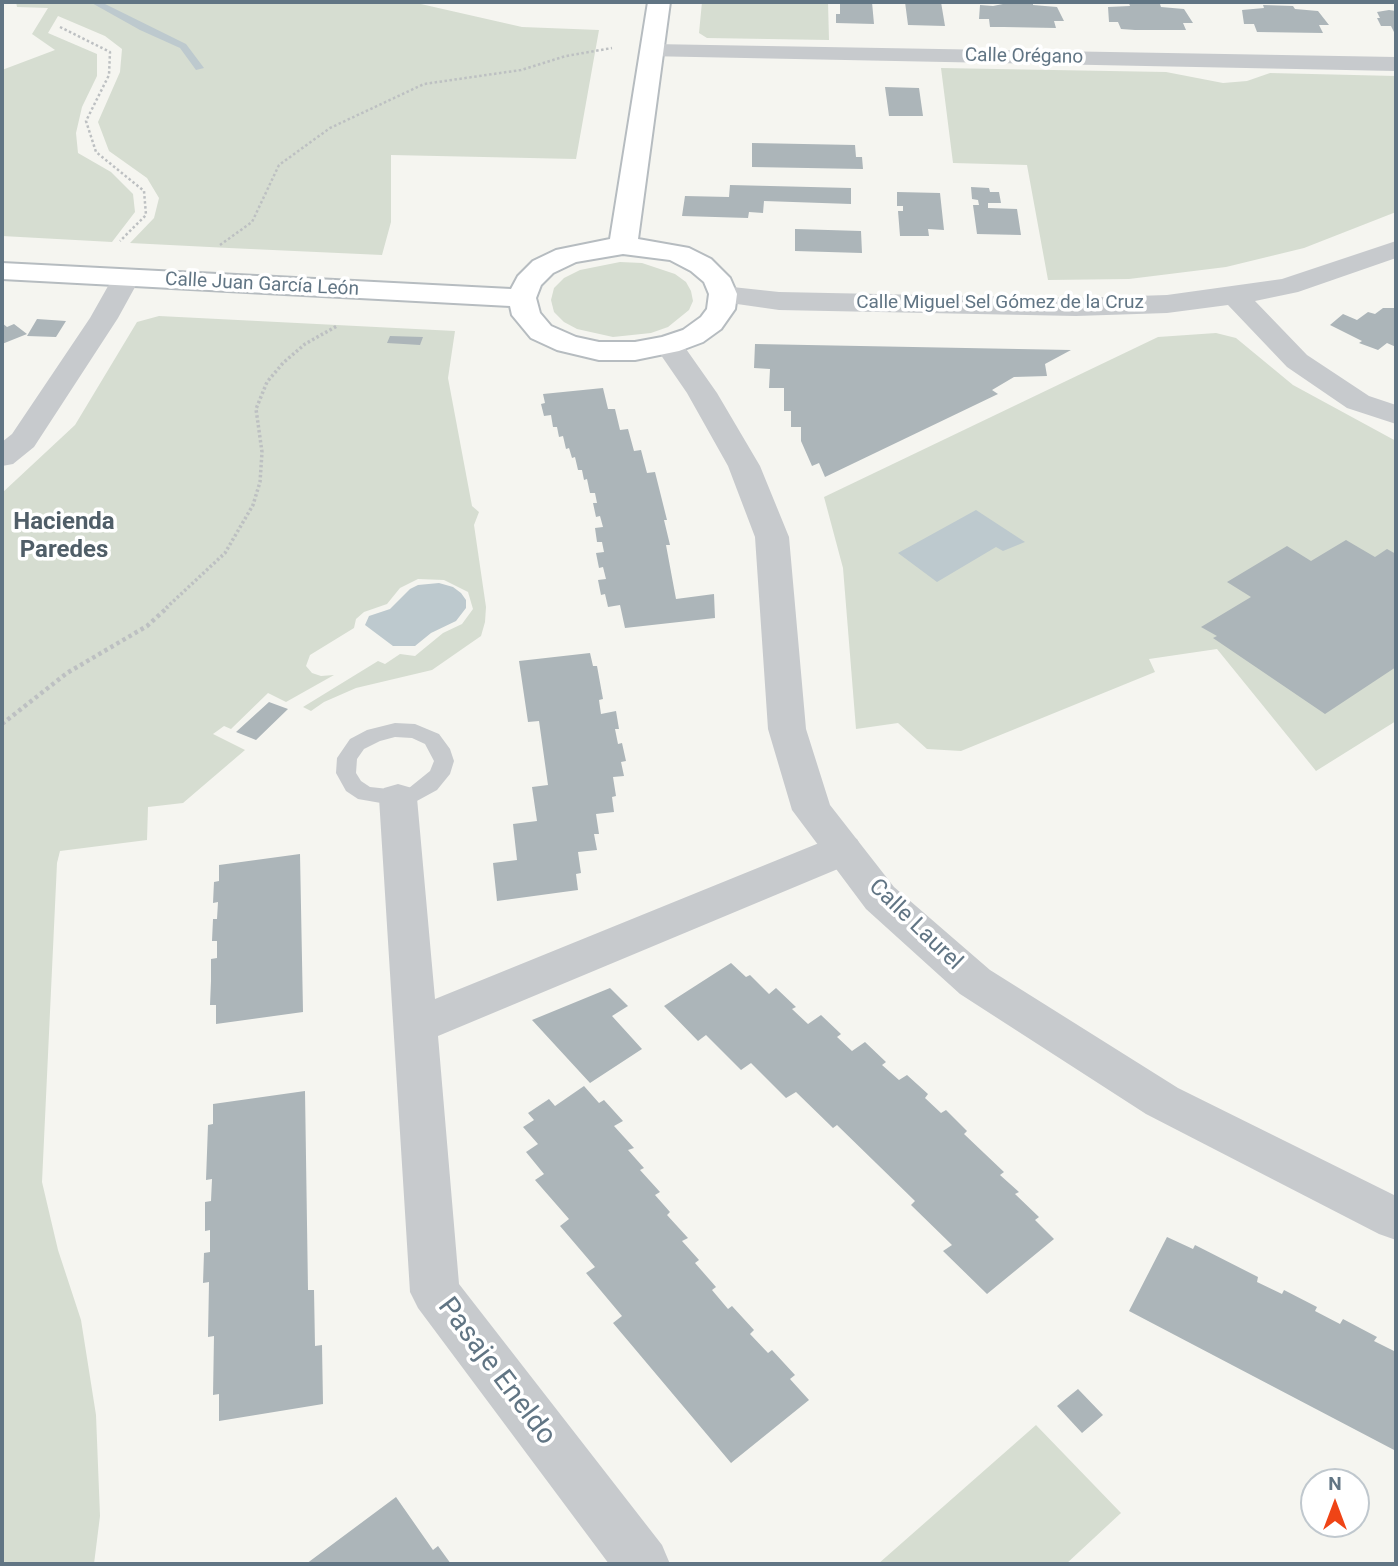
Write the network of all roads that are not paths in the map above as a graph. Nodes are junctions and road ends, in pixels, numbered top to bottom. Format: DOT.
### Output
graph roads {
  1 [pos="659,2"];
  2 [pos="653,51"];
  3 [pos="1396,64"];
  4 [pos="623,246"];
  5 [pos="1396,248"];
  6 [pos="2,271"];
  7 [pos="126,278"];
  8 [pos="723,294"];
  9 [pos="1235,296"];
  10 [pos="522,298"];
  11 [pos="669,345"];
  12 [pos="1396,415"];
  13 [pos="2,457"];
  14 [pos="398,798"];
  15 [pos="843,850"];
  16 [pos="415,1026"];
  17 [pos="1396,1219"];
  18 [pos="642,1564"];
  1 -- 2 [label="main road"];
  2 -- 3 [label="street, Calle Orégano"];
  2 -- 4 [label="main road"];
  4 -- 8 [label="main road"];
  4 -- 10 [label="main road"];
  5 -- 9 [label="street, Calle Miguel Sel Gómez de la Cruz"];
  6 -- 7 [label="main road, Calle Juan García León"];
  7 -- 10 [label="main road, Calle Juan García León"];
  7 -- 13 [label="street"];
  8 -- 9 [label="street, Calle Miguel Sel Gómez de la Cruz"];
  8 -- 11 [label="main road"];
  9 -- 12 [label="street"];
  10 -- 11 [label="main road"];
  11 -- 15 [label="street, Calle Laurel"];
  14 -- 14 [label="lane"];
  14 -- 16 [label="street, Pasaje Eneldo"];
  15 -- 16 [label="street"];
  15 -- 17 [label="street, Calle Laurel"];
  16 -- 18 [label="street, Pasaje Eneldo"];
}
